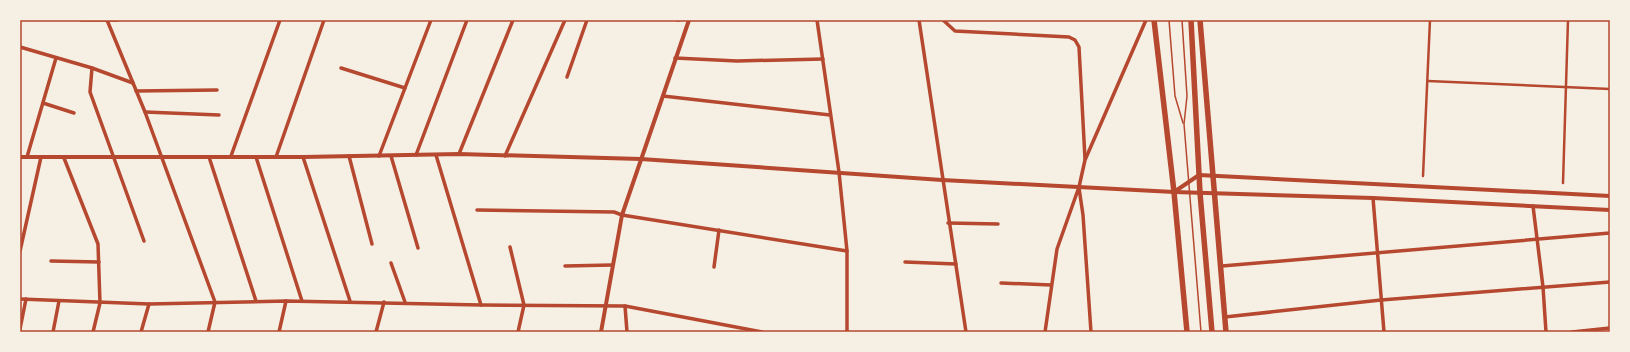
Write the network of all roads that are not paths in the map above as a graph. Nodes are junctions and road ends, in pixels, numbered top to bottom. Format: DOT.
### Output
graph roads {
  1 [pos="81,20"];
  2 [pos="107,20"];
  3 [pos="118,20"];
  4 [pos="280,20"];
  5 [pos="324,20"];
  6 [pos="431,20"];
  7 [pos="467,20"];
  8 [pos="513,20"];
  9 [pos="565,20"];
  10 [pos="587,20"];
  11 [pos="689,20"];
  12 [pos="817,20"];
  13 [pos="919,20"];
  14 [pos="943,20"];
  15 [pos="1146,20"];
  16 [pos="1154,20"];
  17 [pos="1169,20"];
  18 [pos="1182,20"];
  19 [pos="1191,20"];
  20 [pos="1200,20"];
  21 [pos="1430,20"];
  22 [pos="1568,20"];
  23 [pos="20,47"];
  24 [pos="56,58"];
  25 [pos="675,58"];
  26 [pos="822,60"];
  27 [pos="92,68"];
  28 [pos="340,68"];
  29 [pos="567,77"];
  30 [pos="1428,81"];
  31 [pos="133,83"];
  32 [pos="1566,86"];
  33 [pos="404,88"];
  34 [pos="1610,89"];
  35 [pos="217,90"];
  36 [pos="136,92"];
  37 [pos="663,96"];
  38 [pos="43,103"];
  39 [pos="145,112"];
  40 [pos="74,113"];
  41 [pos="219,115"];
  42 [pos="830,115"];
  43 [pos="1184,124"];
  44 [pos="459,154"];
  45 [pos="416,155"];
  46 [pos="436,155"];
  47 [pos="231,156"];
  48 [pos="256,156"];
  49 [pos="276,156"];
  50 [pos="349,156"];
  51 [pos="380,156"];
  52 [pos="391,156"];
  53 [pos="505,156"];
  54 [pos="20,157"];
  55 [pos="27,157"];
  56 [pos="40,157"];
  57 [pos="160,157"];
  58 [pos="209,157"];
  59 [pos="303,157"];
  60 [pos="64,158"];
  61 [pos="113,158"];
  62 [pos="641,159"];
  63 [pos="1085,160"];
  64 [pos="839,172"];
  65 [pos="1199,175"];
  66 [pos="1213,176"];
  67 [pos="1423,176"];
  68 [pos="942,180"];
  69 [pos="1563,183"];
  70 [pos="1078,187"];
  71 [pos="1174,192"];
  72 [pos="1200,192"];
  73 [pos="1215,193"];
  74 [pos="1610,196"];
  75 [pos="1373,198"];
  76 [pos="1533,206"];
  77 [pos="476,210"];
  78 [pos="1610,210"];
  79 [pos="622,215"];
  80 [pos="948,223"];
  81 [pos="998,224"];
  82 [pos="719,230"];
  83 [pos="1610,233"];
  84 [pos="1538,240"];
  85 [pos="144,241"];
  86 [pos="372,244"];
  87 [pos="510,247"];
  88 [pos="418,248"];
  89 [pos="20,251"];
  90 [pos="847,251"];
  91 [pos="1377,252"];
  92 [pos="50,261"];
  93 [pos="100,262"];
  94 [pos="905,262"];
  95 [pos="392,263"];
  96 [pos="956,264"];
  97 [pos="612,265"];
  98 [pos="565,266"];
  99 [pos="1222,266"];
  100 [pos="714,267"];
  101 [pos="1610,282"];
  102 [pos="1001,283"];
  103 [pos="1051,285"];
  104 [pos="1544,287"];
  105 [pos="20,299"];
  106 [pos="26,299"];
  107 [pos="1381,300"];
  108 [pos="59,301"];
  109 [pos="256,301"];
  110 [pos="286,301"];
  111 [pos="302,301"];
  112 [pos="350,301"];
  113 [pos="214,302"];
  114 [pos="384,302"];
  115 [pos="405,302"];
  116 [pos="100,303"];
  117 [pos="149,304"];
  118 [pos="480,305"];
  119 [pos="524,305"];
  120 [pos="606,306"];
  121 [pos="625,306"];
  122 [pos="1225,317"];
  123 [pos="1610,328"];
  124 [pos="20,329"];
  125 [pos="738,330"];
  126 [pos="53,332"];
  127 [pos="93,332"];
  128 [pos="141,332"];
  129 [pos="208,332"];
  130 [pos="279,332"];
  131 [pos="376,332"];
  132 [pos="518,332"];
  133 [pos="600,332"];
  134 [pos="627,332"];
  135 [pos="762,332"];
  136 [pos="847,332"];
  137 [pos="966,332"];
  138 [pos="1045,332"];
  139 [pos="1091,332"];
  140 [pos="1187,332"];
  141 [pos="1201,332"];
  142 [pos="1212,332"];
  143 [pos="1226,332"];
  144 [pos="1384,332"];
  145 [pos="1546,332"];
  146 [pos="1572,332"];
  1 -- 2 [label="street"];
  2 -- 3 [label="street"];
  2 -- 31 [label="street"];
  4 -- 47 [label="street"];
  5 -- 49 [label="street"];
  6 -- 33 [label="street"];
  7 -- 45 [label="street"];
  8 -- 44 [label="street"];
  9 -- 53 [label="street"];
  10 -- 29 [label="street"];
  11 -- 25 [label="street"];
  12 -- 26 [label="street"];
  13 -- 68 [label="street"];
  14 -- 63 [label="street"];
  15 -- 63 [label="street"];
  16 -- 71 [label="main road"];
  17 -- 43 [label="lane"];
  18 -- 43 [label="lane"];
  19 -- 65 [label="main road"];
  20 -- 66 [label="main road"];
  21 -- 30 [label="street"];
  22 -- 32 [label="street"];
  23 -- 24 [label="street"];
  24 -- 27 [label="street"];
  24 -- 38 [label="street"];
  25 -- 26 [label="street"];
  25 -- 37 [label="street"];
  26 -- 42 [label="street"];
  27 -- 31 [label="street"];
  27 -- 61 [label="street"];
  28 -- 33 [label="street"];
  30 -- 32 [label="street"];
  30 -- 67 [label="street"];
  31 -- 36 [label="street"];
  32 -- 34 [label="street"];
  32 -- 69 [label="street"];
  33 -- 51 [label="street"];
  35 -- 36 [label="street"];
  36 -- 39 [label="street"];
  37 -- 42 [label="street"];
  37 -- 62 [label="street"];
  38 -- 40 [label="street"];
  38 -- 55 [label="street"];
  39 -- 41 [label="street"];
  39 -- 57 [label="street"];
  42 -- 64 [label="street"];
  43 -- 141 [label="lane"];
  44 -- 46 [label="street"];
  44 -- 53 [label="street"];
  45 -- 46 [label="street"];
  45 -- 52 [label="street"];
  46 -- 118 [label="street"];
  47 -- 48 [label="street"];
  47 -- 58 [label="street"];
  48 -- 49 [label="street"];
  48 -- 111 [label="street"];
  49 -- 59 [label="street"];
  50 -- 51 [label="street"];
  50 -- 59 [label="street"];
  50 -- 86 [label="street"];
  51 -- 52 [label="street"];
  52 -- 88 [label="street"];
  53 -- 62 [label="street"];
  54 -- 55 [label="street"];
  55 -- 56 [label="street"];
  56 -- 60 [label="street"];
  56 -- 89 [label="street"];
  57 -- 58 [label="street"];
  57 -- 61 [label="street"];
  57 -- 113 [label="street"];
  58 -- 109 [label="street"];
  59 -- 112 [label="street"];
  60 -- 61 [label="street"];
  60 -- 93 [label="street"];
  61 -- 85 [label="street"];
  62 -- 64 [label="street"];
  62 -- 79 [label="street"];
  63 -- 70 [label="street"];
  64 -- 68 [label="street"];
  64 -- 90 [label="street"];
  65 -- 66 [label="street"];
  65 -- 71 [label="street"];
  65 -- 72 [label="main road"];
  66 -- 73 [label="main road"];
  66 -- 74 [label="street"];
  68 -- 70 [label="street"];
  68 -- 80 [label="street"];
  70 -- 71 [label="street"];
  70 -- 103 [label="street"];
  70 -- 139 [label="street"];
  71 -- 72 [label="street"];
  71 -- 140 [label="main road"];
  72 -- 73 [label="street"];
  72 -- 142 [label="main road"];
  73 -- 75 [label="street"];
  73 -- 99 [label="main road"];
  75 -- 76 [label="street"];
  75 -- 91 [label="street"];
  76 -- 78 [label="street"];
  76 -- 84 [label="street"];
  77 -- 79 [label="street"];
  79 -- 82 [label="street"];
  79 -- 97 [label="street"];
  80 -- 81 [label="street"];
  80 -- 96 [label="street"];
  82 -- 90 [label="street"];
  82 -- 100 [label="street"];
  83 -- 84 [label="street"];
  84 -- 91 [label="street"];
  84 -- 104 [label="street"];
  87 -- 119 [label="street"];
  90 -- 136 [label="street"];
  91 -- 99 [label="street"];
  91 -- 107 [label="street"];
  92 -- 93 [label="street"];
  93 -- 116 [label="street"];
  94 -- 96 [label="street"];
  95 -- 115 [label="street"];
  96 -- 137 [label="street"];
  97 -- 98 [label="street"];
  97 -- 120 [label="street"];
  99 -- 122 [label="main road"];
  101 -- 104 [label="street"];
  102 -- 103 [label="street"];
  103 -- 138 [label="street"];
  104 -- 107 [label="street"];
  104 -- 145 [label="street"];
  105 -- 106 [label="street"];
  106 -- 108 [label="street"];
  106 -- 124 [label="street"];
  107 -- 122 [label="street"];
  107 -- 144 [label="street"];
  108 -- 116 [label="street"];
  108 -- 126 [label="street"];
  109 -- 110 [label="street"];
  109 -- 113 [label="street"];
  110 -- 111 [label="street"];
  110 -- 130 [label="street"];
  111 -- 112 [label="street"];
  112 -- 114 [label="street"];
  113 -- 117 [label="street"];
  113 -- 129 [label="street"];
  114 -- 115 [label="street"];
  114 -- 131 [label="street"];
  115 -- 118 [label="street"];
  116 -- 117 [label="street"];
  116 -- 127 [label="street"];
  117 -- 128 [label="street"];
  118 -- 119 [label="street"];
  119 -- 120 [label="street"];
  119 -- 132 [label="street"];
  120 -- 121 [label="street"];
  120 -- 133 [label="street"];
  121 -- 125 [label="street"];
  121 -- 134 [label="street"];
  122 -- 143 [label="main road"];
  123 -- 146 [label="street"];
  125 -- 135 [label="street"];
}
